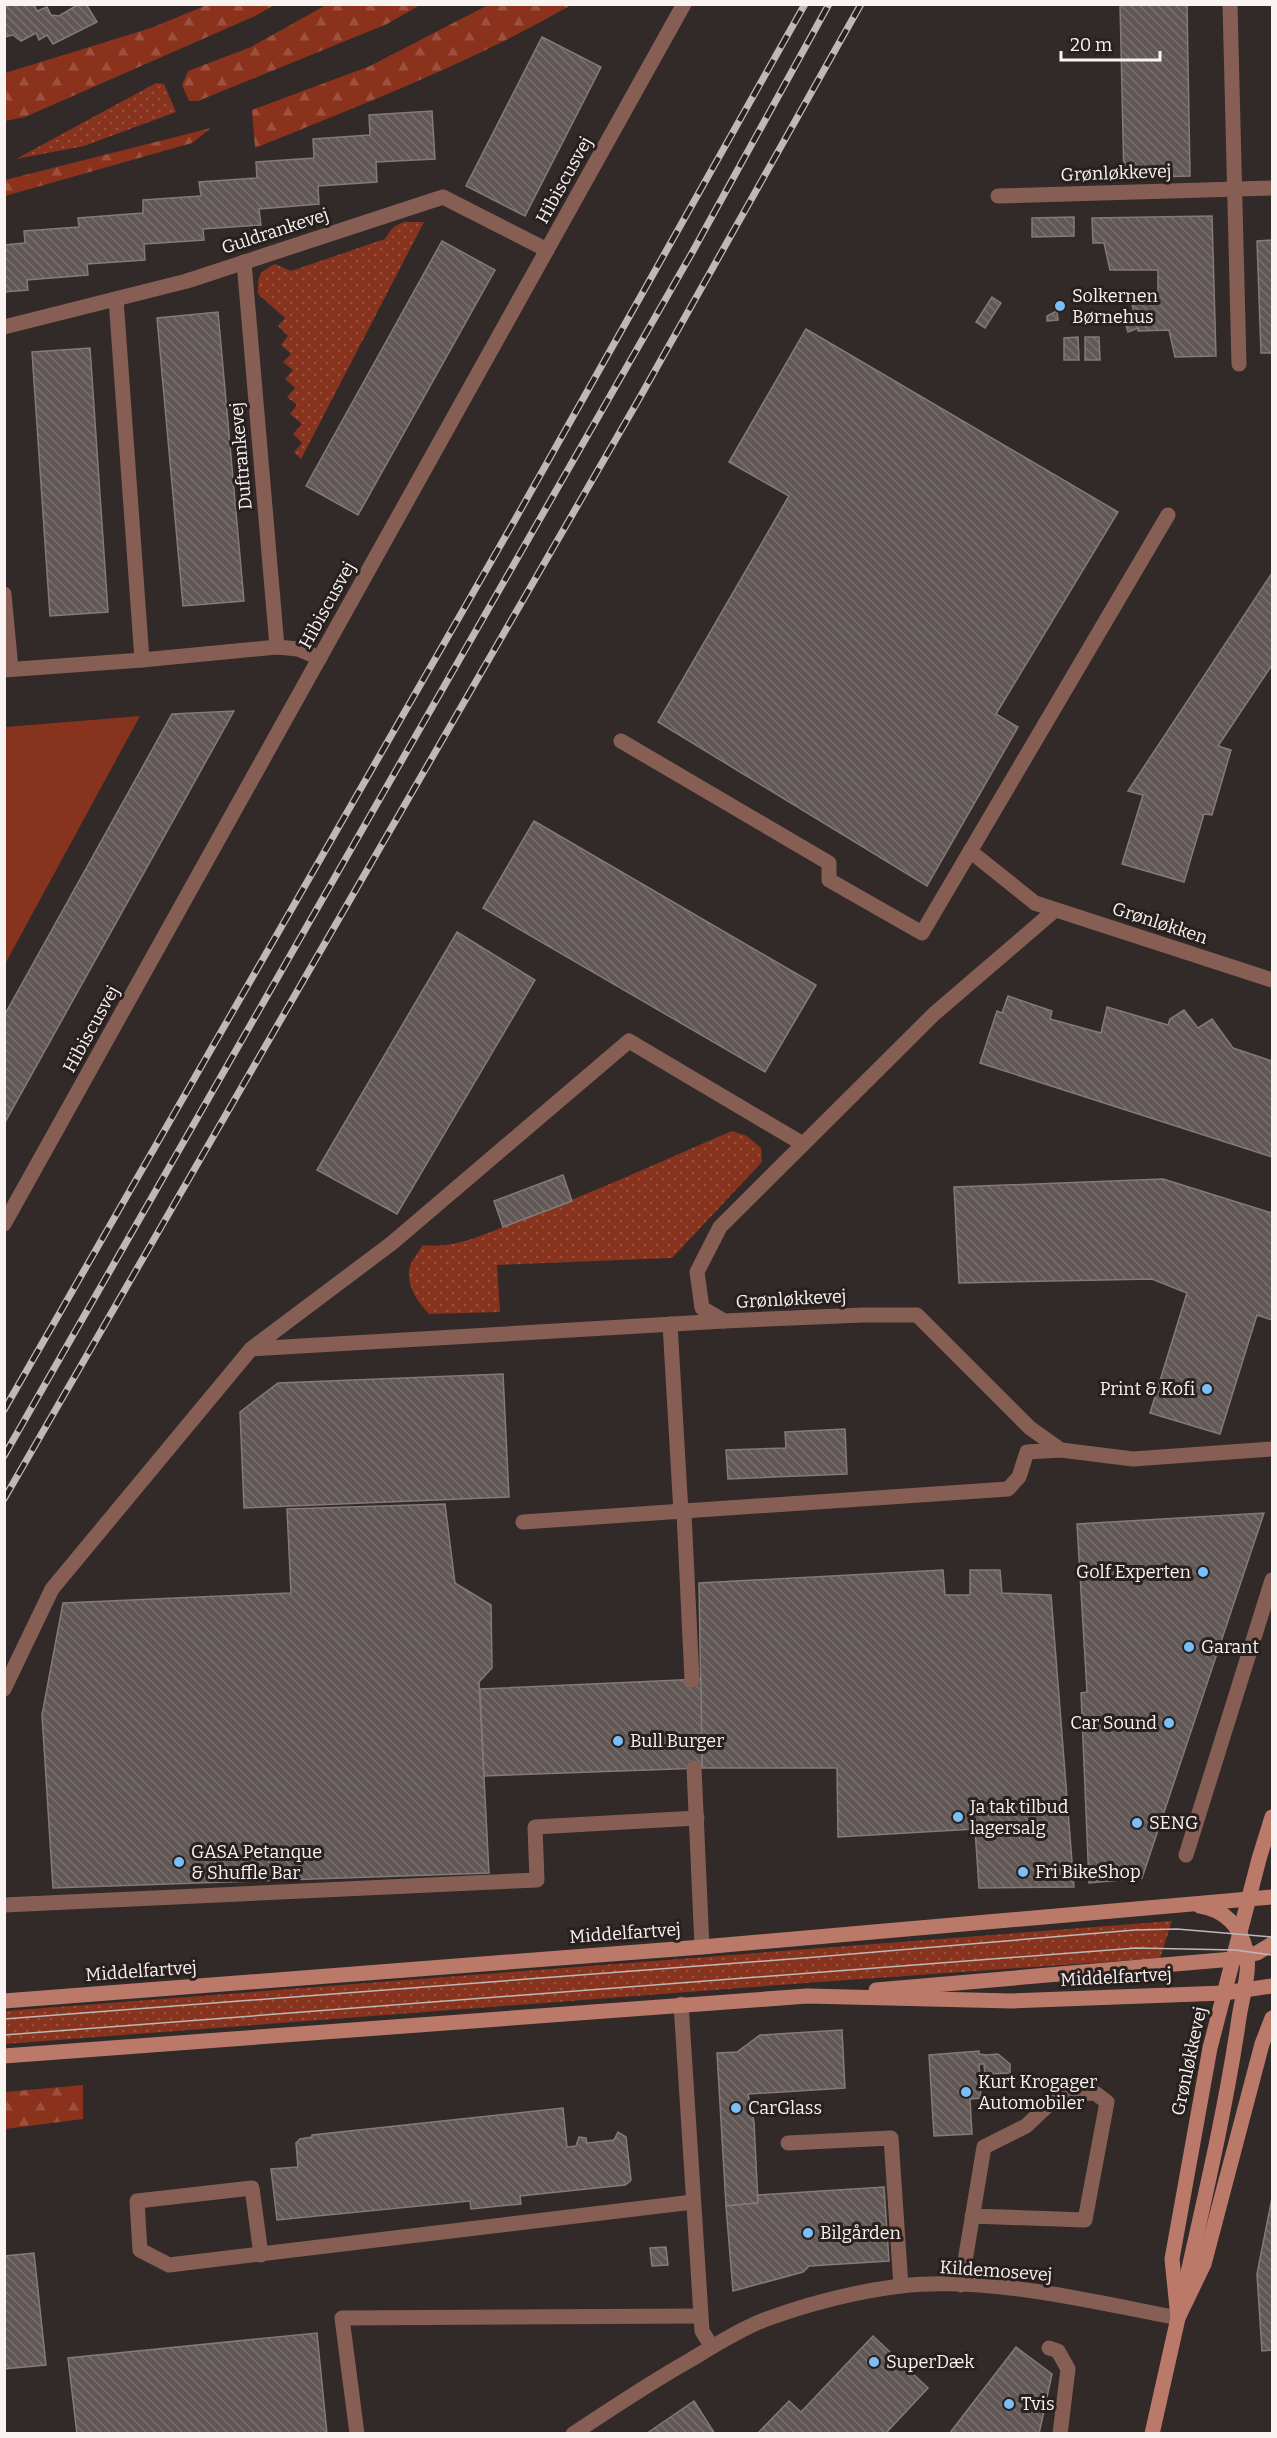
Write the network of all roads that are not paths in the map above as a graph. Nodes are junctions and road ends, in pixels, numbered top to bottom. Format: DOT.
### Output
graph roads {
  1 [pos="684,4"];
  2 [pos="1230,4"];
  3 [pos="1272,188"];
  4 [pos="1234,189"];
  5 [pos="998,196"];
  6 [pos="547,250"];
  7 [pos="244,262"];
  8 [pos="116,298"];
  9 [pos="4,327"];
  10 [pos="1239,364"];
  11 [pos="1168,515"];
  12 [pos="4,594"];
  13 [pos="277,647"];
  14 [pos="320,658"];
  15 [pos="142,660"];
  16 [pos="8,670"];
  17 [pos="621,741"];
  18 [pos="970,851"];
  19 [pos="1055,910"];
  20 [pos="1272,980"];
  21 [pos="803,1144"];
  22 [pos="4,1224"];
  23 [pos="724,1321"];
  24 [pos="670,1324"];
  25 [pos="251,1349"];
  26 [pos="1272,1449"];
  27 [pos="1061,1450"];
  28 [pos="682,1513"];
  29 [pos="523,1522"];
  30 [pos="1272,1580"];
  31 [pos="692,1680"];
  32 [pos="4,1689"];
  33 [pos="694,1768"];
  34 [pos="1272,1817"];
  35 [pos="697,1818"];
  36 [pos="1186,1855"];
  37 [pos="1272,1897"];
  38 [pos="1248,1899"];
  39 [pos="1185,1904"];
  40 [pos="4,1905"];
  41 [pos="1240,1932"];
  42 [pos="1272,1944"];
  43 [pos="702,1947"];
  44 [pos="1272,1954"];
  45 [pos="1240,1958"];
  46 [pos="1272,1986"];
  47 [pos="1233,1991"];
  48 [pos="807,1996"];
  49 [pos="4,2001"];
  50 [pos="681,2004"];
  51 [pos="1272,2018"];
  52 [pos="4,2056"];
  53 [pos="788,2143"];
  54 [pos="693,2202"];
  55 [pos="972,2216"];
  56 [pos="261,2255"];
  57 [pos="961,2285"];
  58 [pos="901,2286"];
  59 [pos="700,2316"];
  60 [pos="1178,2318"];
  61 [pos="712,2347"];
  62 [pos="1049,2348"];
  63 [pos="357,2433"];
  64 [pos="573,2433"];
  65 [pos="1060,2433"];
  66 [pos="1152,2433"];
  1 -- 6 [label="street, Hibiscusvej"];
  2 -- 4 [label="street"];
  3 -- 4 [label="street, Grønløkkevej"];
  4 -- 5 [label="street, Grønløkkevej"];
  4 -- 10 [label="street"];
  6 -- 7 [label="street, Guldrankevej"];
  6 -- 14 [label="street, Hibiscusvej"];
  7 -- 8 [label="street, Guldrankevej"];
  7 -- 13 [label="street, Duftrankevej"];
  8 -- 9 [label="street, Guldrankevej"];
  8 -- 15 [label="street"];
  11 -- 18 [label="street"];
  12 -- 16 [label="street"];
  13 -- 14 [label="street"];
  13 -- 15 [label="street"];
  14 -- 22 [label="street, Hibiscusvej"];
  15 -- 16 [label="street"];
  17 -- 18 [label="street"];
  18 -- 19 [label="street, Grønløkken"];
  19 -- 20 [label="street, Grønløkken"];
  19 -- 21 [label="street, Grønløkkevej"];
  21 -- 23 [label="street, Grønløkkevej"];
  21 -- 25 [label="street"];
  23 -- 24 [label="street"];
  23 -- 27 [label="street, Grønløkkevej"];
  24 -- 25 [label="street"];
  24 -- 28 [label="street"];
  25 -- 32 [label="street"];
  26 -- 27 [label="street, Grønløkkevej"];
  27 -- 28 [label="street"];
  28 -- 29 [label="street"];
  28 -- 31 [label="street"];
  30 -- 36 [label="street"];
  33 -- 35 [label="street"];
  34 -- 38 [label="street, Grønløkkevej"];
  35 -- 40 [label="street"];
  35 -- 43 [label="street"];
  37 -- 38 [label="street, Middelfartvej"];
  38 -- 39 [label="street, Middelfartvej"];
  38 -- 41 [label="street, Grønløkkevej"];
  39 -- 41 [label="street"];
  39 -- 43 [label="street, Middelfartvej"];
  41 -- 45 [label="street, Grønløkkevej"];
  42 -- 45 [label="street"];
  43 -- 49 [label="street, Middelfartvej"];
  44 -- 47 [label="street"];
  45 -- 47 [label="street, Grønløkkevej"];
  45 -- 47 [label="street"];
  45 -- 48 [label="street"];
  46 -- 47 [label="street, Middelfartvej"];
  47 -- 48 [label="street, Middelfartvej"];
  47 -- 60 [label="street"];
  47 -- 60 [label="street, Grønløkkevej"];
  48 -- 50 [label="street, Middelfartvej"];
  50 -- 52 [label="street, Middelfartvej"];
  50 -- 54 [label="street"];
  51 -- 60 [label="street, Grønløkkevej"];
  53 -- 58 [label="street"];
  54 -- 56 [label="street"];
  54 -- 59 [label="street"];
  55 -- 55 [label="street"];
  55 -- 57 [label="street"];
  56 -- 56 [label="street"];
  57 -- 58 [label="street, Kildemosevej"];
  57 -- 60 [label="street, Kildemosevej"];
  58 -- 61 [label="street, Kildemosevej"];
  59 -- 61 [label="street"];
  59 -- 63 [label="street"];
  60 -- 66 [label="street, Grønløkkevej"];
  61 -- 64 [label="street, Kildemosevej"];
  62 -- 65 [label="street"];
}
